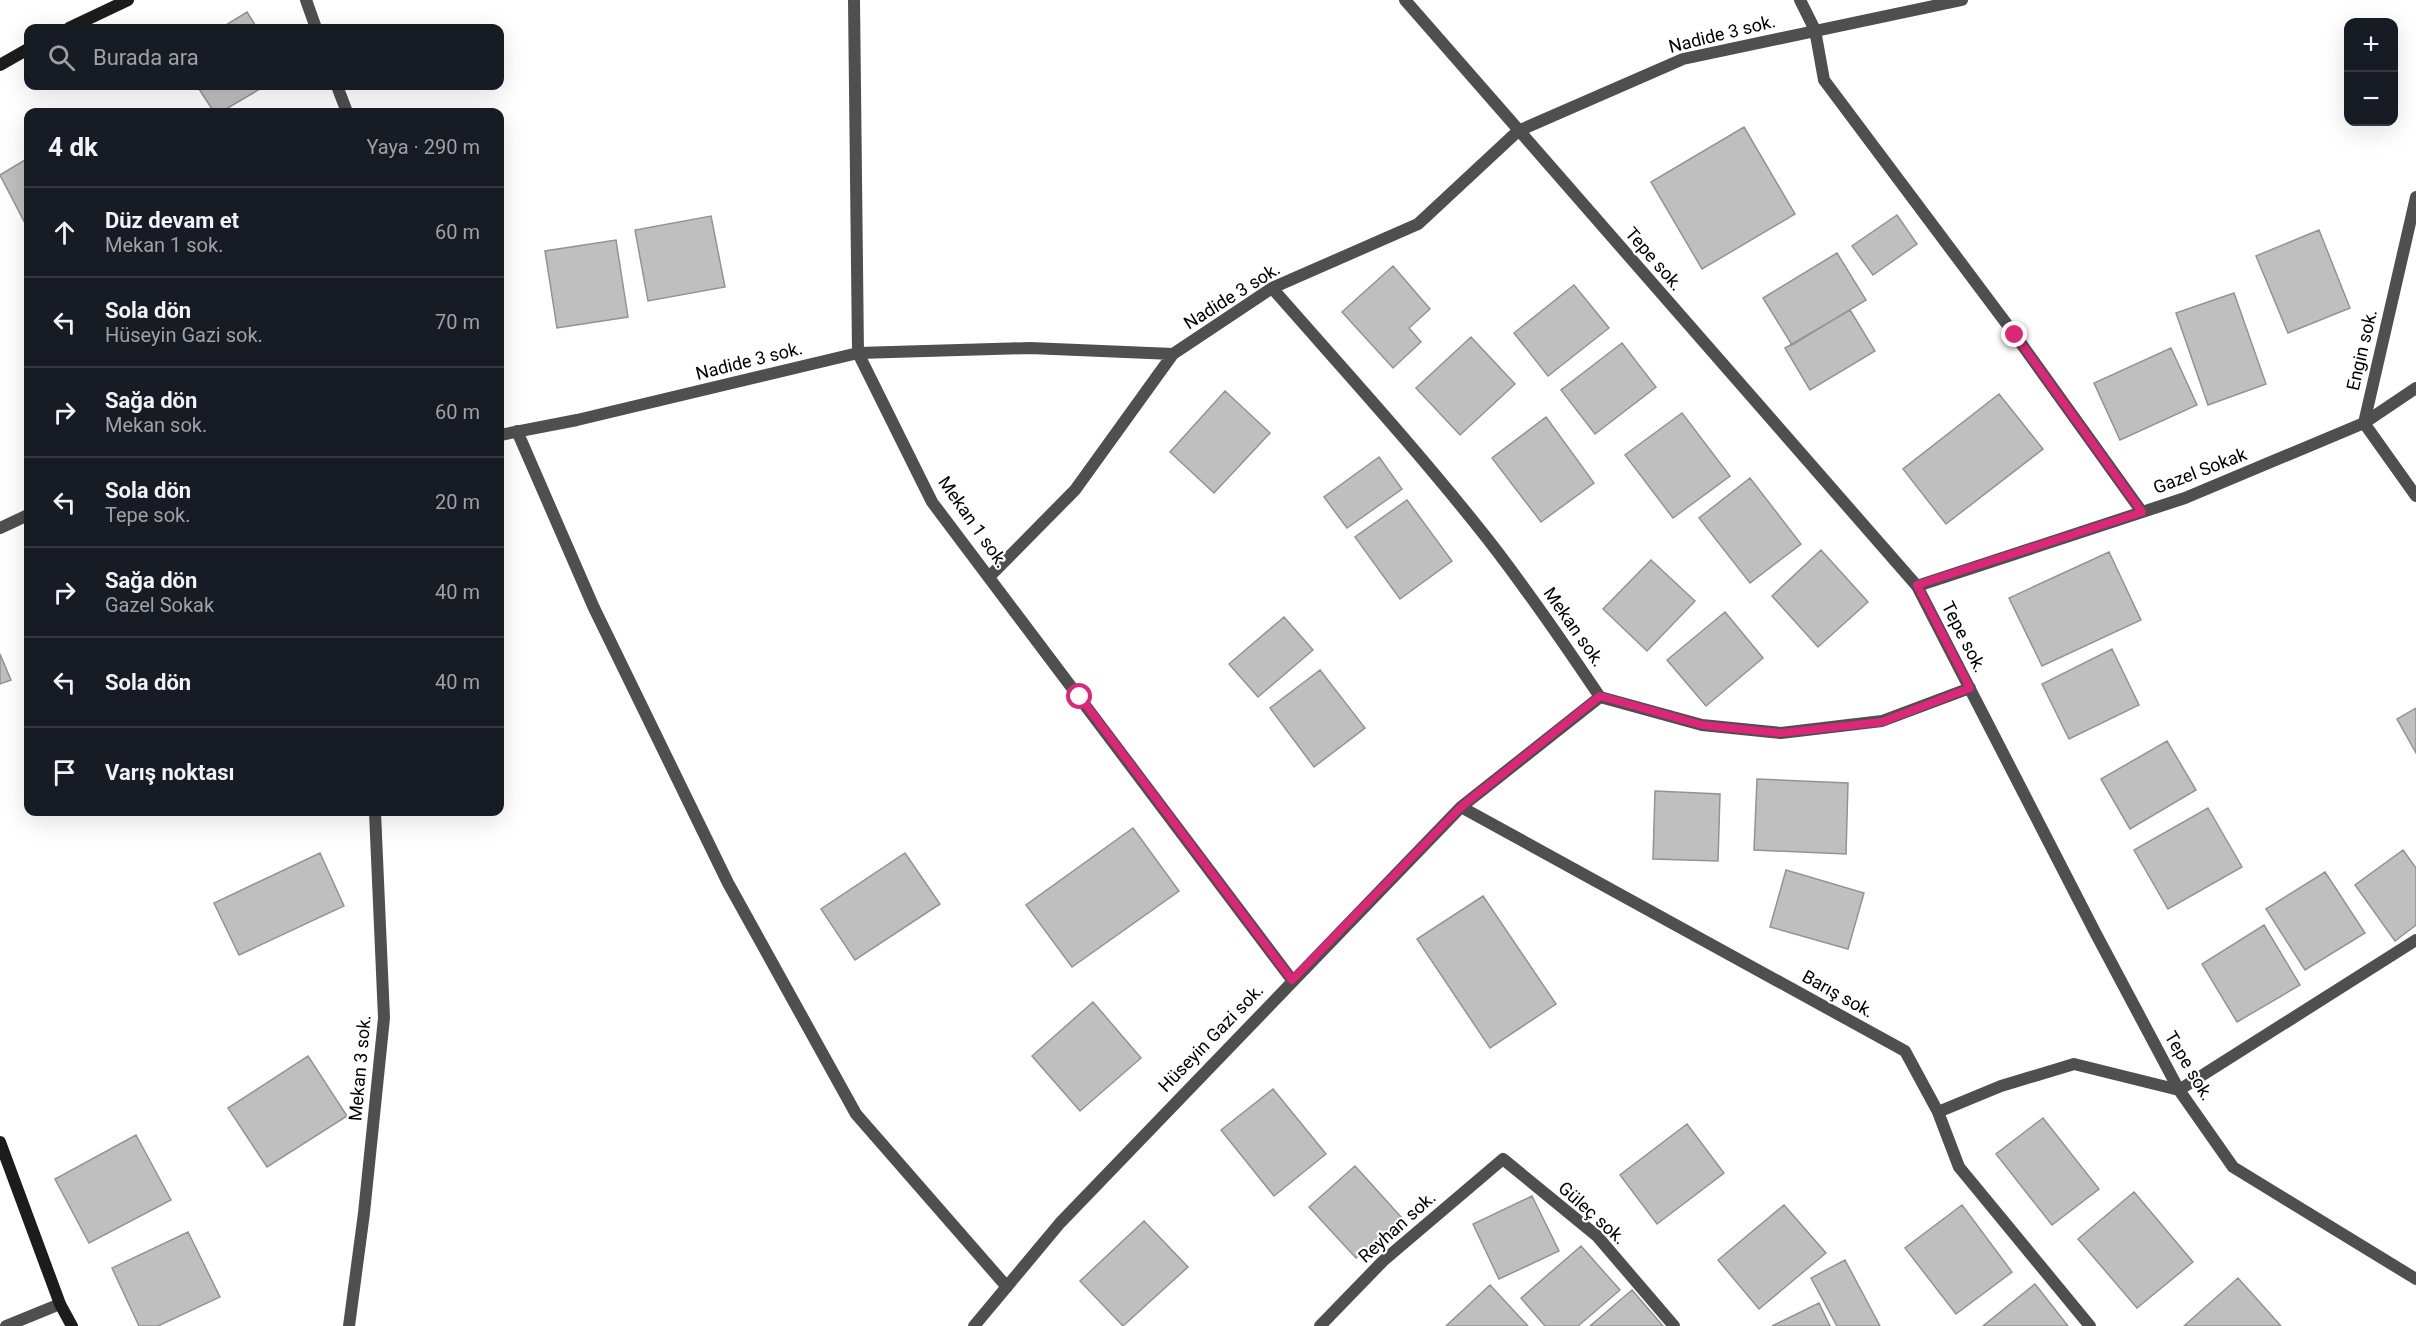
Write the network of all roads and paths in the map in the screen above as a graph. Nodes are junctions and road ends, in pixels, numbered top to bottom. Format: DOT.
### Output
graph roads {
  1 [pos="128,0"];
  2 [pos="306,0"];
  3 [pos="854,0"];
  4 [pos="1405,0"];
  5 [pos="1800,0"];
  6 [pos="1962,0"];
  7 [pos="77,24"];
  8 [pos="315,24"];
  9 [pos="1815,30"];
  10 [pos="24,51"];
  11 [pos="0,65"];
  12 [pos="339,90"];
  13 [pos="345,108"];
  14 [pos="1518,131"];
  15 [pos="2416,197"];
  16 [pos="1272,288"];
  17 [pos="858,353"];
  18 [pos="1173,354"];
  19 [pos="2416,388"];
  20 [pos="2364,423"];
  21 [pos="517,431"];
  22 [pos="504,434"];
  23 [pos="2416,496"];
  24 [pos="2142,512"];
  25 [pos="24,517"];
  26 [pos="0,528"];
  27 [pos="989,577"];
  28 [pos="1917,585"];
  29 [pos="1970,688"];
  30 [pos="1600,696"];
  31 [pos="1461,807"];
  32 [pos="375,816"];
  33 [pos="2416,940"];
  34 [pos="1292,980"];
  35 [pos="2179,1090"];
  36 [pos="1938,1112"];
  37 [pos="0,1142"];
  38 [pos="1503,1159"];
  39 [pos="2416,1279"];
  40 [pos="1006,1287"];
  41 [pos="60,1304"];
  42 [pos="6,1326"];
  43 [pos="72,1326"];
  44 [pos="349,1326"];
  45 [pos="974,1326"];
  46 [pos="1320,1326"];
  47 [pos="1674,1326"];
  48 [pos="2090,1326"];
  1 -- 7 [label="street"];
  2 -- 8 [label="street"];
  3 -- 17 [label="street, Mekan 1 sok."];
  4 -- 14 [label="street, Tepe sok."];
  5 -- 9 [label="street"];
  6 -- 9 [label="street, Nadide 3 sok."];
  9 -- 14 [label="street, Nadide 3 sok."];
  9 -- 24 [label="street"];
  10 -- 11 [label="street"];
  12 -- 13 [label="street"];
  14 -- 16 [label="street, Nadide 3 sok."];
  14 -- 28 [label="street, Tepe sok."];
  15 -- 20 [label="street, Engin sok."];
  16 -- 18 [label="street, Nadide 3 sok."];
  16 -- 30 [label="street, Mekan sok."];
  17 -- 18 [label="street, Nadide 3 sok."];
  17 -- 21 [label="street, Nadide 3 sok."];
  17 -- 27 [label="street, Mekan 1 sok."];
  18 -- 27 [label="street"];
  19 -- 20 [label="street, Gazel Sokak"];
  20 -- 23 [label="street"];
  20 -- 24 [label="street, Gazel Sokak"];
  21 -- 22 [label="street, Nadide 3 sok."];
  21 -- 40 [label="street"];
  24 -- 28 [label="street, Gazel Sokak"];
  25 -- 26 [label="street"];
  27 -- 34 [label="street, Mekan 1 sok."];
  28 -- 29 [label="street, Tepe sok."];
  29 -- 30 [label="street, Mekan sok."];
  29 -- 35 [label="street, Tepe sok."];
  30 -- 31 [label="street, Hüseyin Gazi sok."];
  31 -- 34 [label="street, Hüseyin Gazi sok."];
  31 -- 36 [label="street, Barış sok."];
  32 -- 44 [label="street, Mekan 3 sok."];
  33 -- 35 [label="street"];
  34 -- 40 [label="street, Hüseyin Gazi sok."];
  35 -- 36 [label="street"];
  35 -- 39 [label="street, Tepe sok."];
  36 -- 48 [label="street, Barış sok."];
  37 -- 41 [label="street"];
  38 -- 46 [label="street, Reyhan sok."];
  38 -- 47 [label="street, Güleç sok."];
  40 -- 45 [label="street, Hüseyin Gazi sok."];
  41 -- 42 [label="street"];
  41 -- 43 [label="street"];
}
